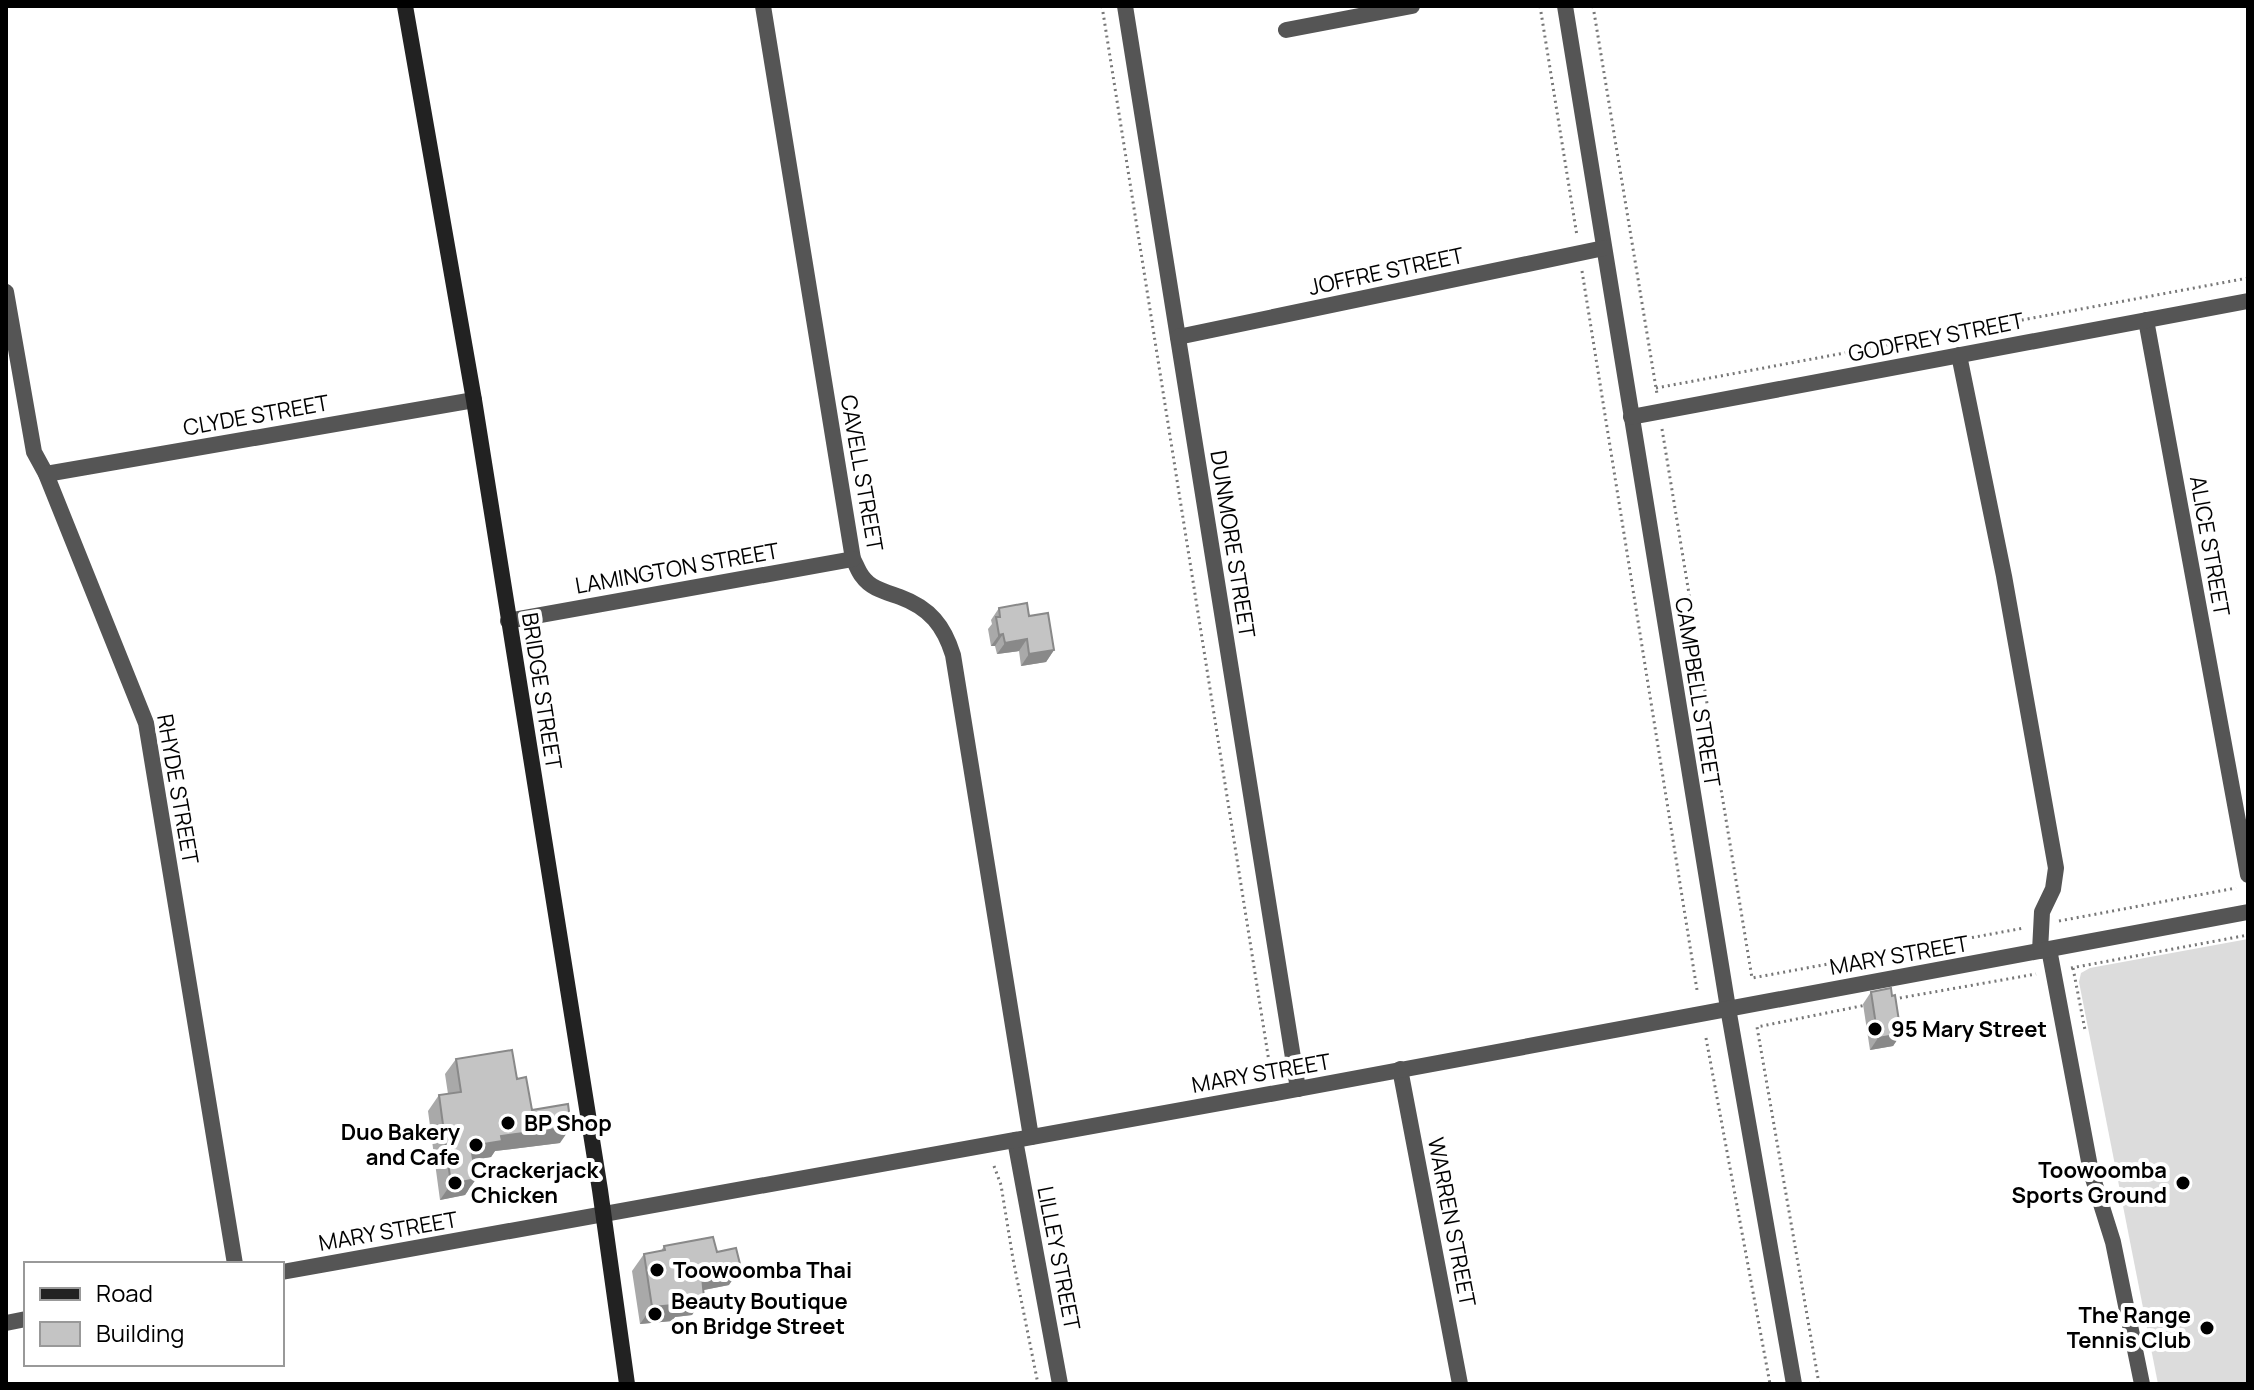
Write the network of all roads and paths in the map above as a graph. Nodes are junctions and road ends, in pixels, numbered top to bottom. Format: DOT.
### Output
graph roads {
  1 [pos="405,6"];
  2 [pos="763,6"];
  3 [pos="1102,6"];
  4 [pos="1125,6"];
  5 [pos="1412,6"];
  6 [pos="1540,6"];
  7 [pos="1567,6"];
  8 [pos="1593,6"];
  9 [pos="1286,30"];
  10 [pos="1604,248"];
  11 [pos="1580,253"];
  12 [pos="2248,278"];
  13 [pos="6,292"];
  14 [pos="2248,301"];
  15 [pos="2146,320"];
  16 [pos="1178,337"];
  17 [pos="1959,355"];
  18 [pos="1656,388"];
  19 [pos="474,400"];
  20 [pos="1659,412"];
  21 [pos="1631,417"];
  22 [pos="46,474"];
  23 [pos="853,559"];
  24 [pos="508,621"];
  25 [pos="2248,875"];
  26 [pos="2248,886"];
  27 [pos="2248,912"];
  28 [pos="2040,925"];
  29 [pos="2248,935"];
  30 [pos="2045,950"];
  31 [pos="2073,968"];
  32 [pos="2053,971"];
  33 [pos="1697,990"];
  34 [pos="1884,1001"];
  35 [pos="1870,1004"];
  36 [pos="1728,1008"];
  37 [pos="2085,1030"];
  38 [pos="1706,1038"];
  39 [pos="1270,1068"];
  40 [pos="1400,1069"];
  41 [pos="1298,1089"];
  42 [pos="1023,1138"];
  43 [pos="994,1166"];
  44 [pos="604,1215"];
  45 [pos="235,1262"];
  46 [pos="284,1272"];
  47 [pos="627,1384"];
  48 [pos="1038,1384"];
  49 [pos="1060,1384"];
  50 [pos="1460,1384"];
  51 [pos="1770,1384"];
  52 [pos="1794,1384"];
  53 [pos="1819,1384"];
  54 [pos="2142,1384"];
  1 -- 19 [label="main road, BRIDGE STREET"];
  2 -- 23 [label="street, CAVELL STREET"];
  3 -- 39 [label="path"];
  4 -- 16 [label="street, DUNMORE STREET"];
  5 -- 9 [label="street"];
  6 -- 11 [label="path"];
  7 -- 10 [label="street, CAMPBELL STREET"];
  8 -- 18 [label="path"];
  10 -- 11 [label="street, JOFFRE STREET"];
  10 -- 21 [label="street, CAMPBELL STREET"];
  11 -- 16 [label="street, JOFFRE STREET"];
  11 -- 33 [label="path"];
  12 -- 18 [label="path"];
  13 -- 22 [label="street, RHYDE STREET"];
  14 -- 15 [label="street, GODFREY STREET"];
  15 -- 17 [label="street, GODFREY STREET"];
  15 -- 25 [label="street, ALICE STREET"];
  16 -- 41 [label="street, DUNMORE STREET"];
  17 -- 20 [label="street, GODFREY STREET"];
  17 -- 28 [label="street"];
  18 -- 20 [label="path"];
  19 -- 22 [label="street, CLYDE STREET"];
  19 -- 24 [label="main road, BRIDGE STREET"];
  20 -- 21 [label="street, GODFREY STREET"];
  20 -- 28 [label="path"];
  21 -- 36 [label="street, CAMPBELL STREET"];
  22 -- 45 [label="street, RHYDE STREET"];
  23 -- 24 [label="street, LAMINGTON STREET"];
  23 -- 42 [label="street, CAVELL STREET"];
  24 -- 44 [label="main road, BRIDGE STREET"];
  26 -- 28 [label="path"];
  27 -- 30 [label="street, MARY STREET"];
  28 -- 30 [label="street"];
  29 -- 31 [label="path"];
  30 -- 32 [label="street"];
  30 -- 36 [label="street, MARY STREET"];
  31 -- 32 [label="path"];
  31 -- 37 [label="path"];
  32 -- 34 [label="path"];
  32 -- 54 [label="street"];
  35 -- 53 [label="path"];
  36 -- 40 [label="street, MARY STREET"];
  36 -- 52 [label="street, CAMPBELL STREET"];
  38 -- 51 [label="path"];
  40 -- 41 [label="street, MARY STREET"];
  40 -- 50 [label="street, WARREN STREET"];
  41 -- 42 [label="street, MARY STREET"];
  42 -- 44 [label="street, MARY STREET"];
  42 -- 49 [label="street, LILLEY STREET"];
  43 -- 48 [label="path"];
  44 -- 46 [label="street, MARY STREET"];
  44 -- 47 [label="main road, BRIDGE STREET"];
}
